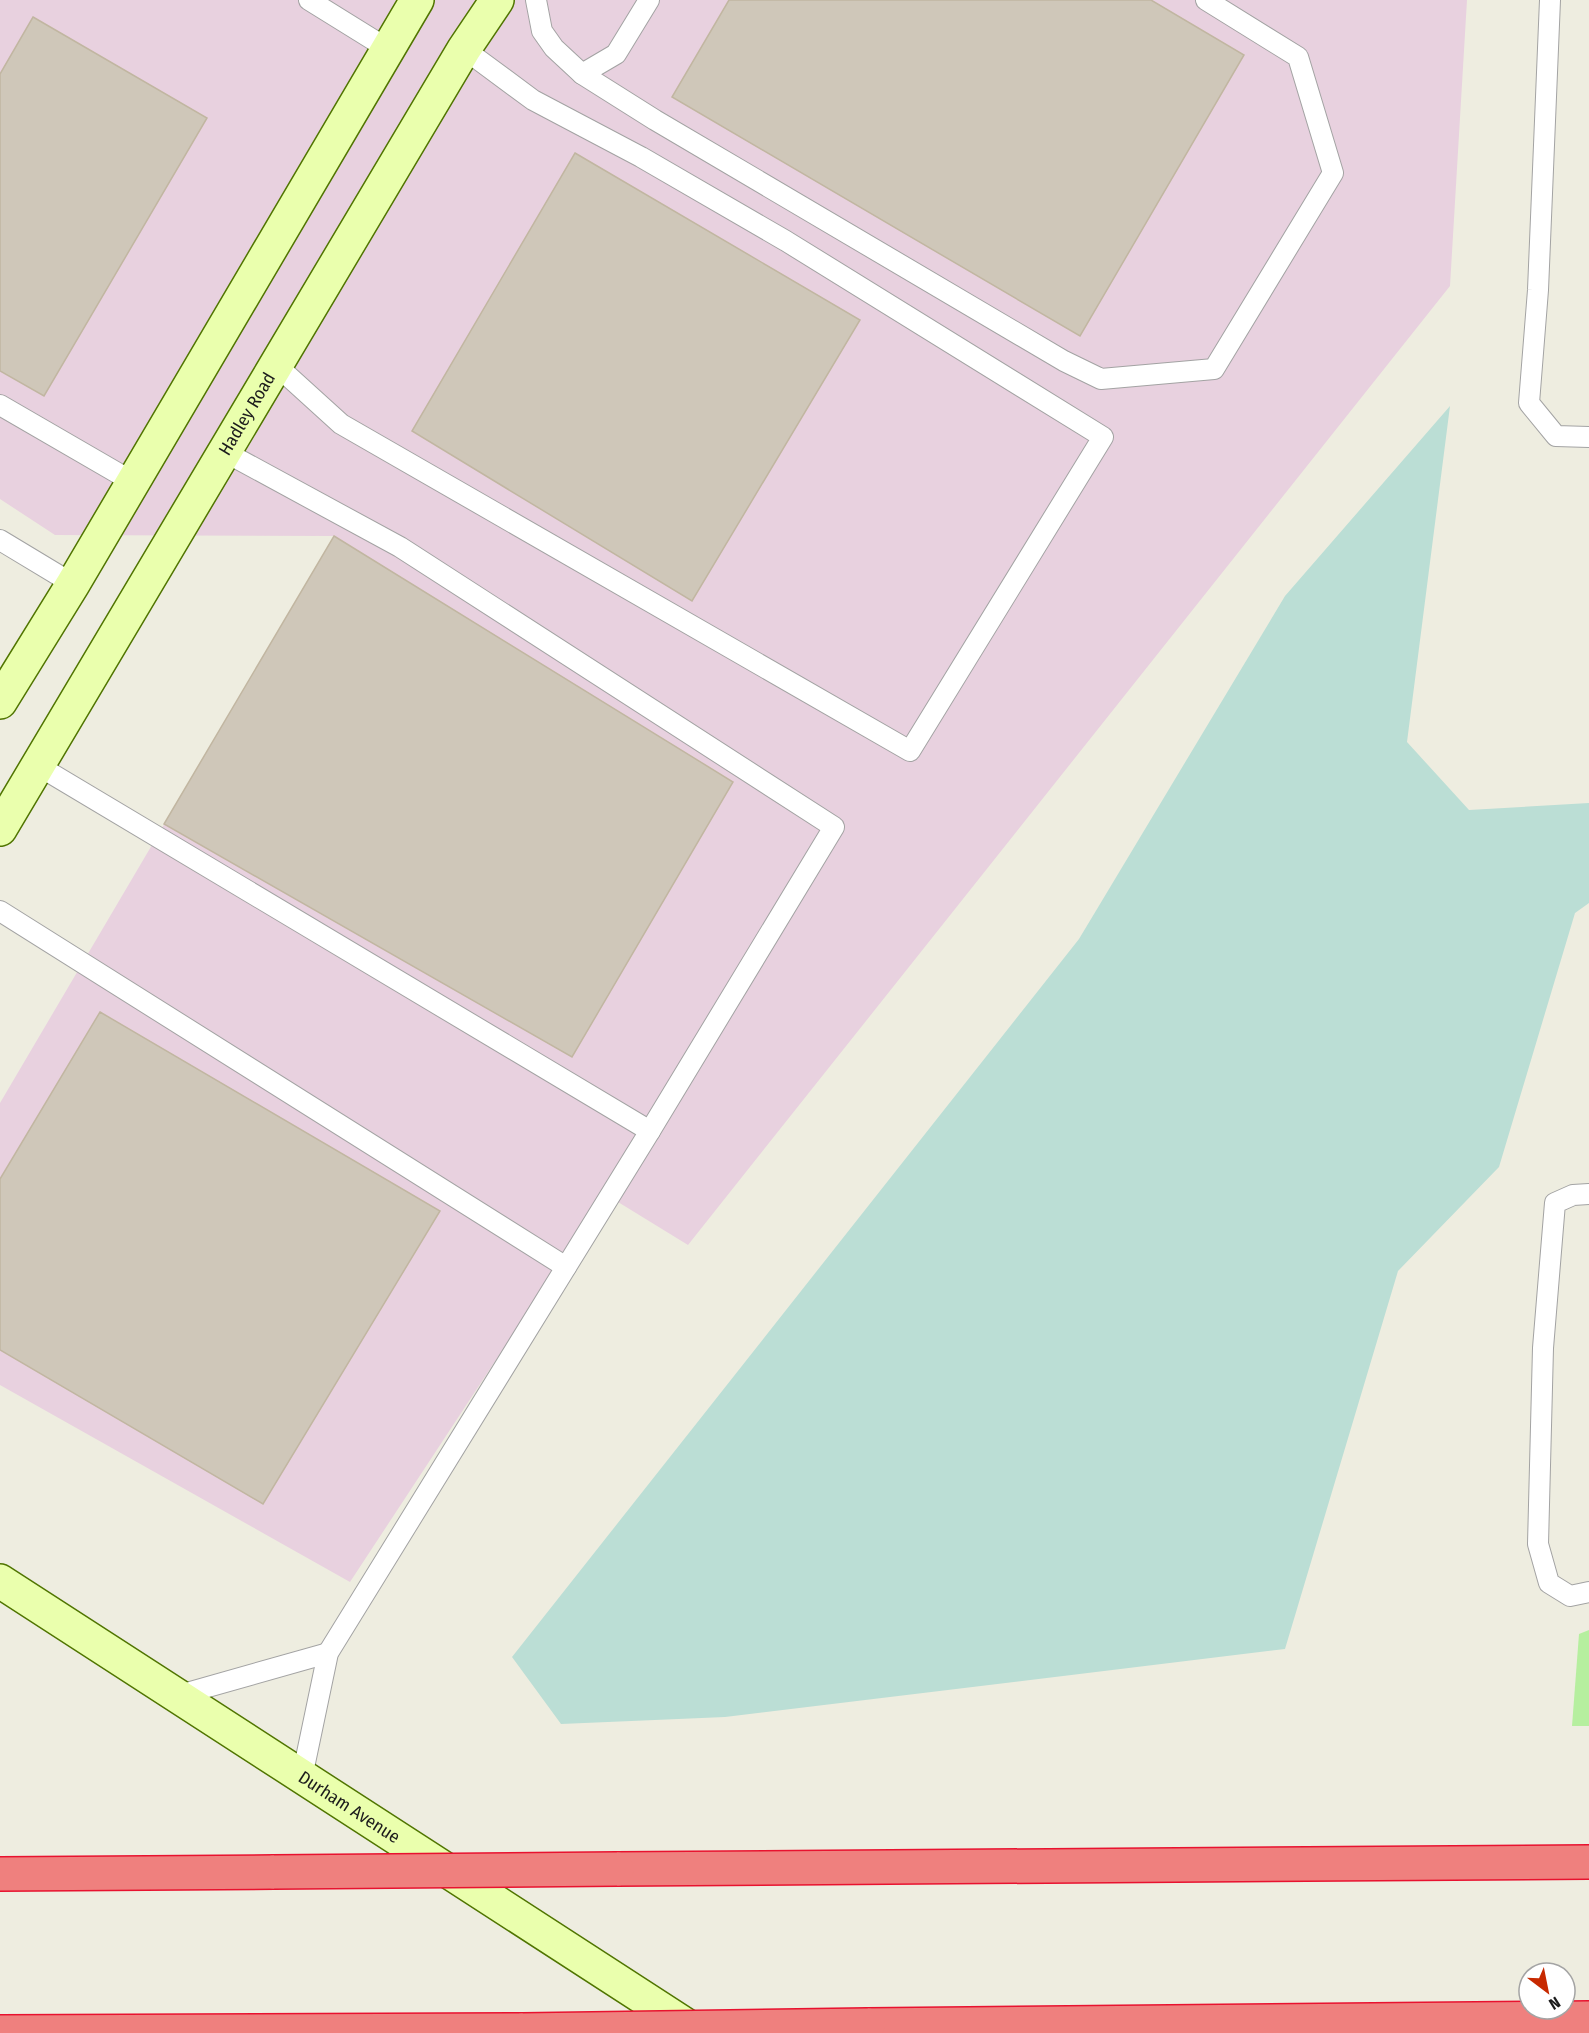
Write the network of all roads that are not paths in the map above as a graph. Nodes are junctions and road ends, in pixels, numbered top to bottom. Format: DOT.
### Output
graph roads {
  1 [pos="309,0"];
  2 [pos="417,0"];
  3 [pos="497,0"];
  4 [pos="536,0"];
  5 [pos="649,0"];
  6 [pos="1206,0"];
  7 [pos="1550,0"];
  8 [pos="388,49"];
  9 [pos="464,49"];
  10 [pos="582,74"];
  11 [pos="276,365"];
  12 [pos="0,405"];
  13 [pos="1589,437"];
  14 [pos="225,452"];
  15 [pos="133,482"];
  16 [pos="0,540"];
  17 [pos="73,584"];
  18 [pos="0,702"];
  19 [pos="37,765"];
  20 [pos="0,829"];
  21 [pos="0,911"];
  22 [pos="650,1131"];
  23 [pos="1589,1194"];
  24 [pos="566,1267"];
  25 [pos="0,1581"];
  26 [pos="1589,1592"];
  27 [pos="328,1653"];
  28 [pos="176,1696"];
  29 [pos="302,1777"];
  30 [pos="1589,1862"];
  31 [pos="0,1874"];
  32 [pos="1589,2018"];
  33 [pos="0,2032"];
  34 [pos="698,2033"];
  1 -- 8 [label="lane"];
  2 -- 8 [label="main road"];
  3 -- 9 [label="main road, Hadley Road"];
  4 -- 10 [label="lane"];
  5 -- 10 [label="lane"];
  6 -- 10 [label="lane"];
  7 -- 13 [label="lane"];
  8 -- 15 [label="main road"];
  9 -- 11 [label="main road, Hadley Road"];
  9 -- 11 [label="lane"];
  11 -- 14 [label="main road, Hadley Road"];
  12 -- 15 [label="lane"];
  14 -- 19 [label="main road, Hadley Road"];
  14 -- 22 [label="lane"];
  15 -- 17 [label="main road"];
  16 -- 17 [label="lane"];
  17 -- 18 [label="main road"];
  19 -- 20 [label="main road, Hadley Road"];
  19 -- 22 [label="lane"];
  21 -- 24 [label="lane"];
  22 -- 24 [label="lane"];
  23 -- 26 [label="lane"];
  24 -- 27 [label="lane"];
  25 -- 28 [label="main road, Durham Avenue"];
  27 -- 28 [label="lane"];
  27 -- 29 [label="lane"];
  28 -- 29 [label="main road, Durham Avenue"];
  29 -- 34 [label="main road, Durham Avenue"];
  30 -- 31 [label="highway, bridge"];
  32 -- 33 [label="highway, bridge"];
}
